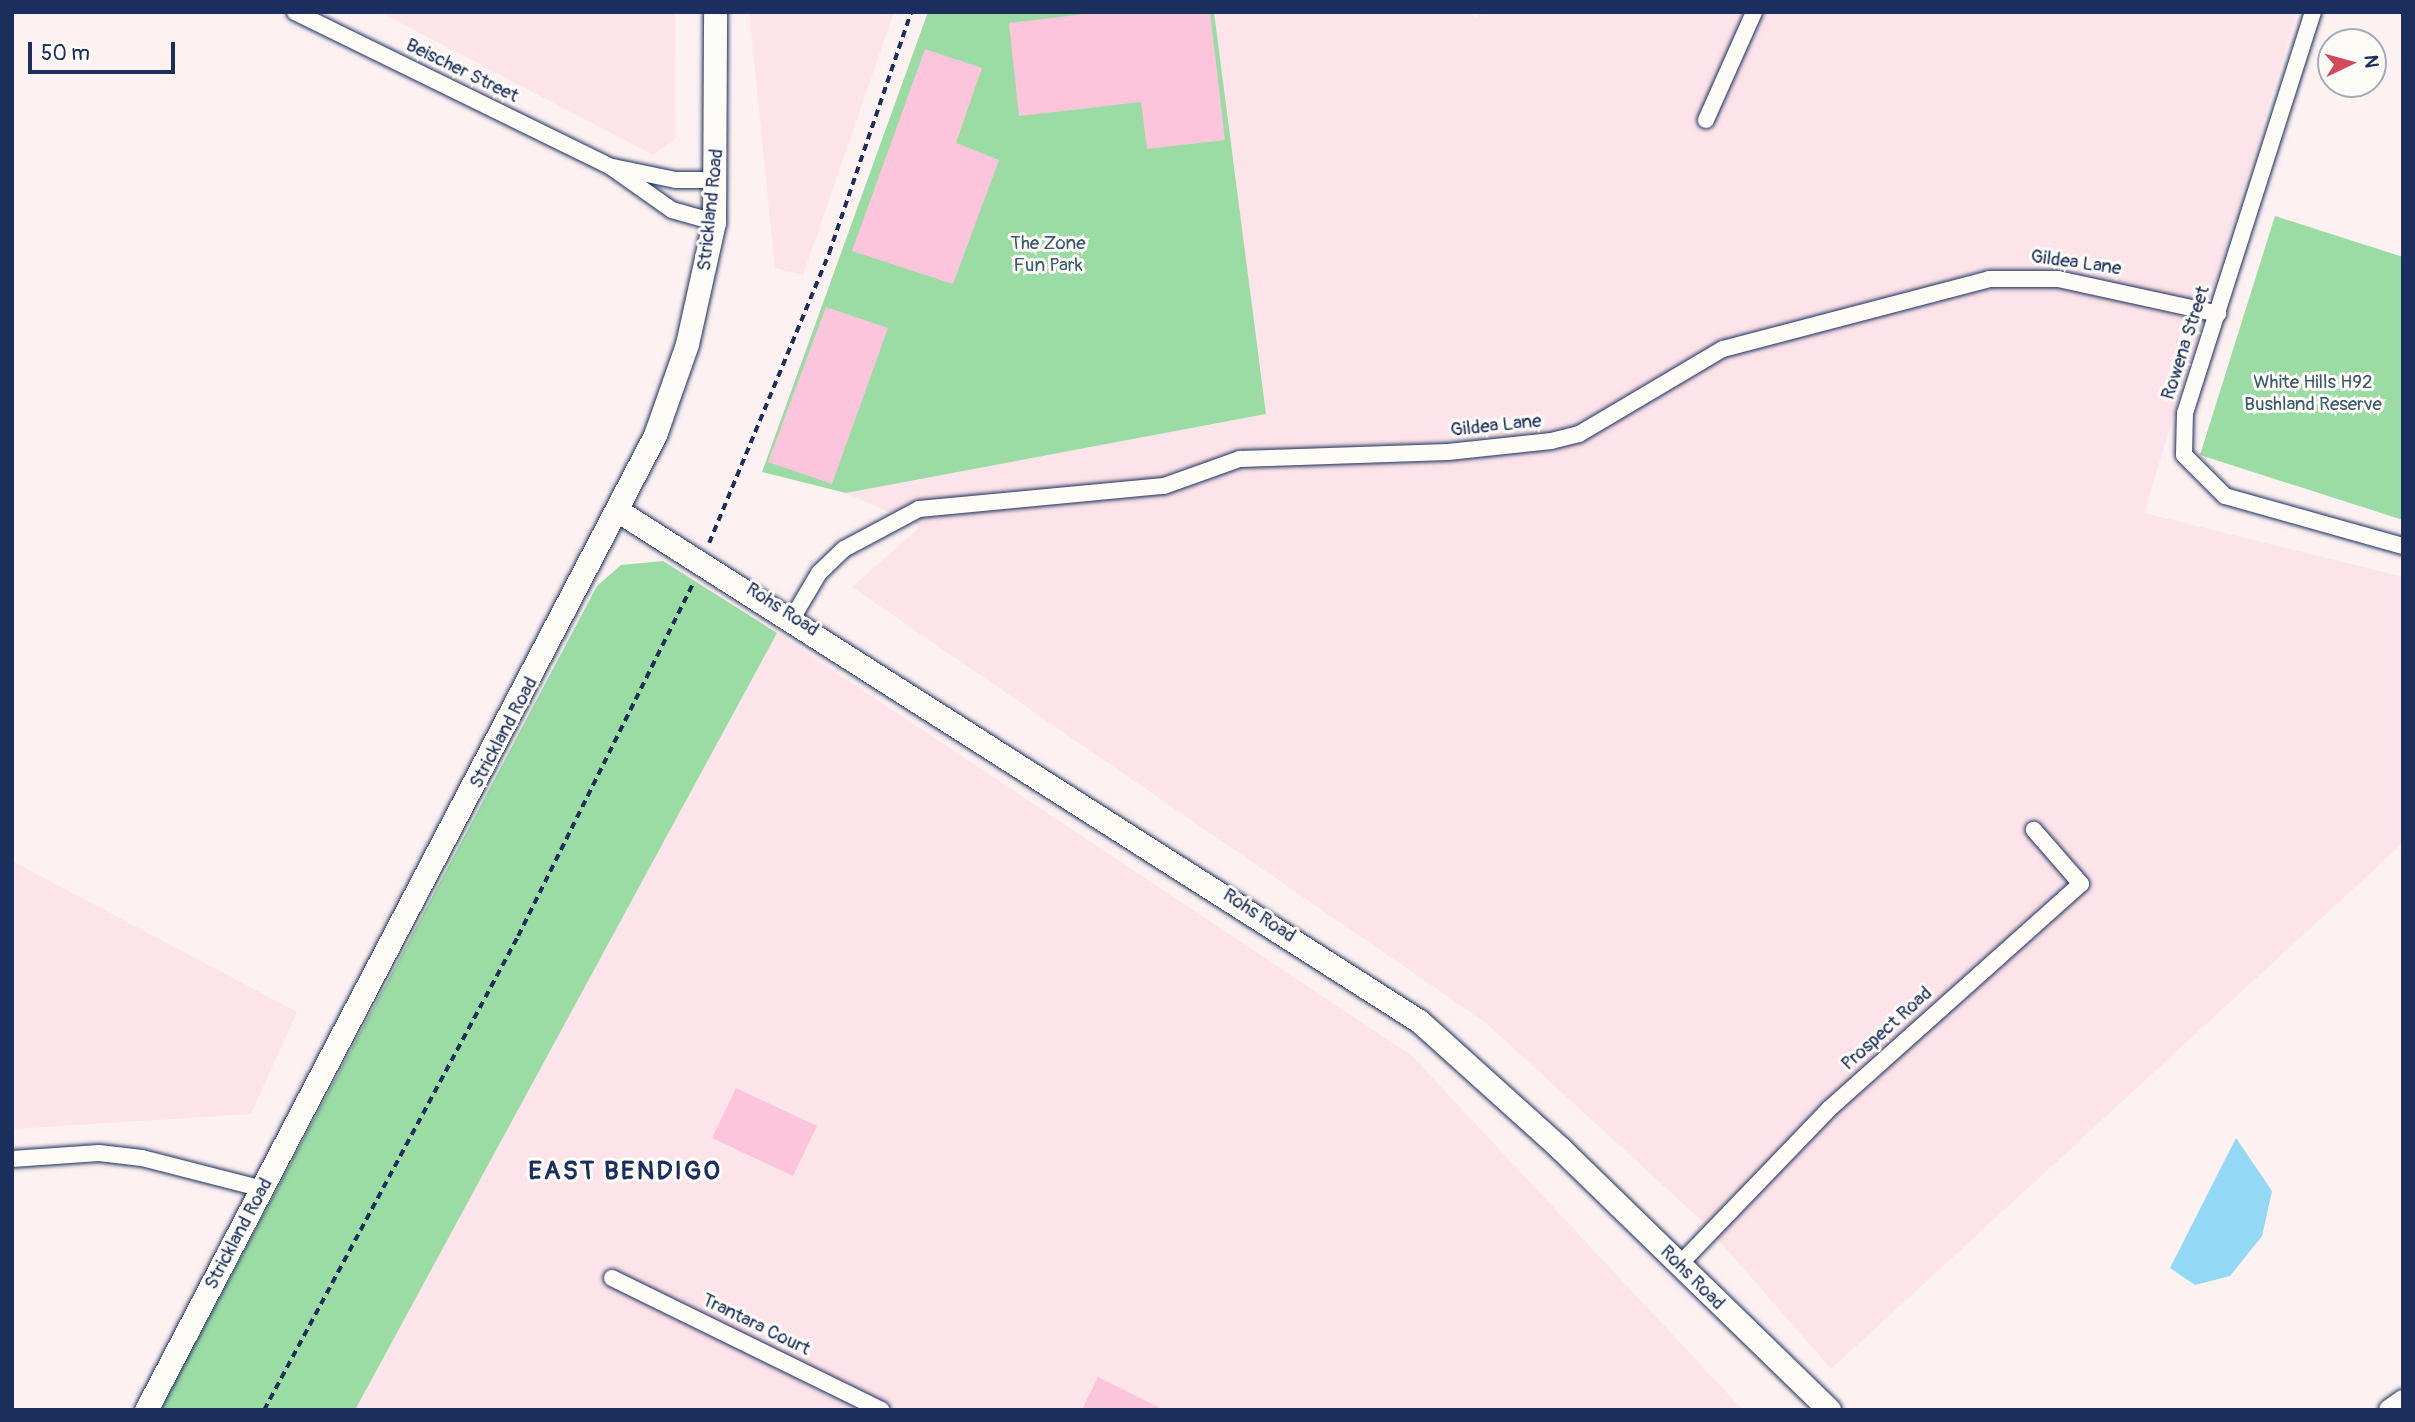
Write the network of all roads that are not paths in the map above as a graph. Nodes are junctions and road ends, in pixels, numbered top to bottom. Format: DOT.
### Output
graph roads {
  1 [pos="295,12"];
  2 [pos="715,12"];
  3 [pos="1754,12"];
  4 [pos="2313,12"];
  5 [pos="1706,120"];
  6 [pos="611,167"];
  7 [pos="718,180"];
  8 [pos="714,222"];
  9 [pos="2218,314"];
  10 [pos="620,512"];
  11 [pos="2403,546"];
  12 [pos="793,617"];
  13 [pos="2034,831"];
  14 [pos="12,1159"];
  15 [pos="263,1189"];
  16 [pos="1679,1265"];
  17 [pos="612,1278"];
  18 [pos="2403,1401"];
  19 [pos="146,1410"];
  20 [pos="881,1410"];
  21 [pos="1829,1410"];
  22 [pos="2390,1410"];
  1 -- 6 [label="street, Beischer Street"];
  2 -- 7 [label="main road, Strickland Road"];
  3 -- 5 [label="street"];
  4 -- 9 [label="street, Rowena Street"];
  6 -- 7 [label="street, Beischer Street"];
  6 -- 8 [label="street, Beischer Street"];
  7 -- 8 [label="main road, Strickland Road"];
  8 -- 10 [label="main road, Strickland Road"];
  9 -- 11 [label="street, Rowena Street"];
  9 -- 12 [label="street, Gildea Lane"];
  10 -- 12 [label="main road, Rohs Road"];
  10 -- 15 [label="main road, Strickland Road"];
  12 -- 16 [label="main road, Rohs Road"];
  13 -- 16 [label="street, Prospect Road"];
  14 -- 15 [label="street"];
  15 -- 19 [label="main road, Strickland Road"];
  16 -- 21 [label="main road, Rohs Road"];
  17 -- 20 [label="street, Trantara Court"];
  18 -- 22 [label="main road"];
}
